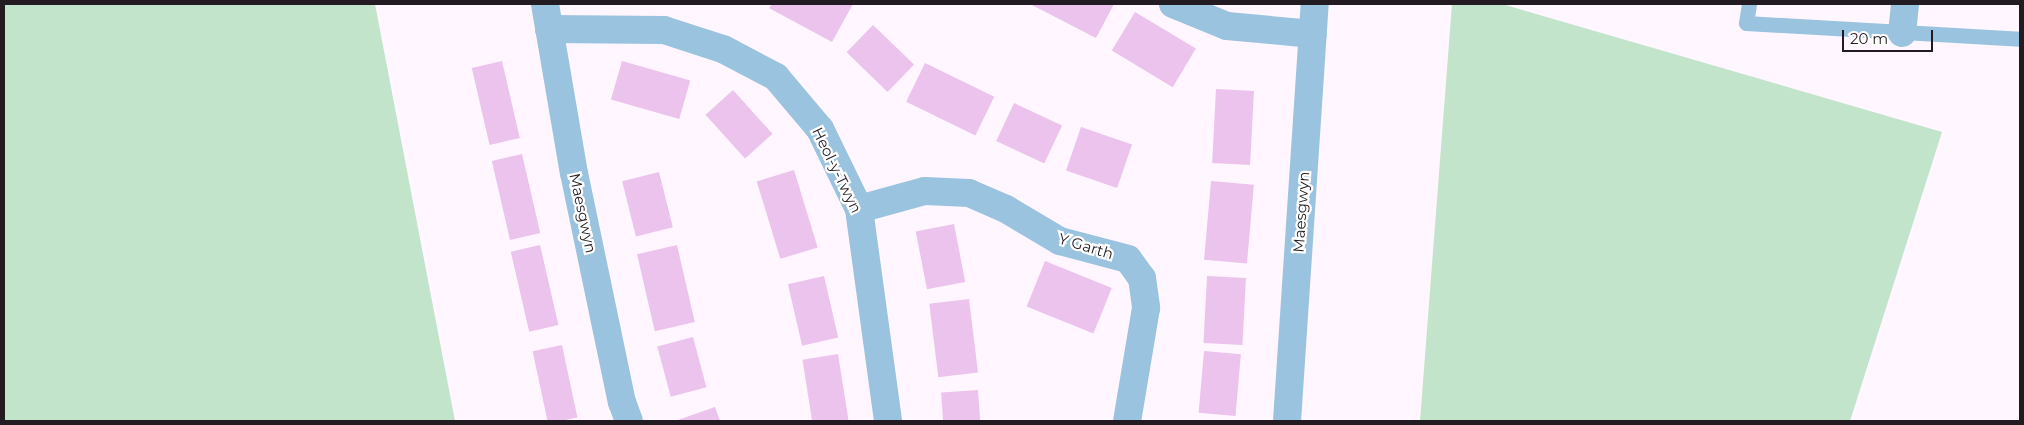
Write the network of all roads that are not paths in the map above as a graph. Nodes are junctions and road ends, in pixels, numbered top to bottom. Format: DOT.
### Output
graph roads {
  1 [pos="1173,4"];
  2 [pos="1315,4"];
  3 [pos="1749,4"];
  4 [pos="1905,4"];
  5 [pos="547,16"];
  6 [pos="1902,33"];
  7 [pos="1313,34"];
  8 [pos="2020,39"];
  9 [pos="859,209"];
  10 [pos="628,421"];
  11 [pos="888,421"];
  12 [pos="1127,421"];
  13 [pos="1287,421"];
  1 -- 7 [label="street"];
  2 -- 7 [label="street, Maesgwyn"];
  3 -- 6 [label="lane"];
  4 -- 6 [label="street"];
  5 -- 9 [label="street, Heol-y-Twyn"];
  5 -- 10 [label="street, Maesgwyn"];
  6 -- 8 [label="lane"];
  7 -- 13 [label="street, Maesgwyn"];
  9 -- 11 [label="street, Heol-y-Twyn"];
  9 -- 12 [label="street, Y Garth"];
}
